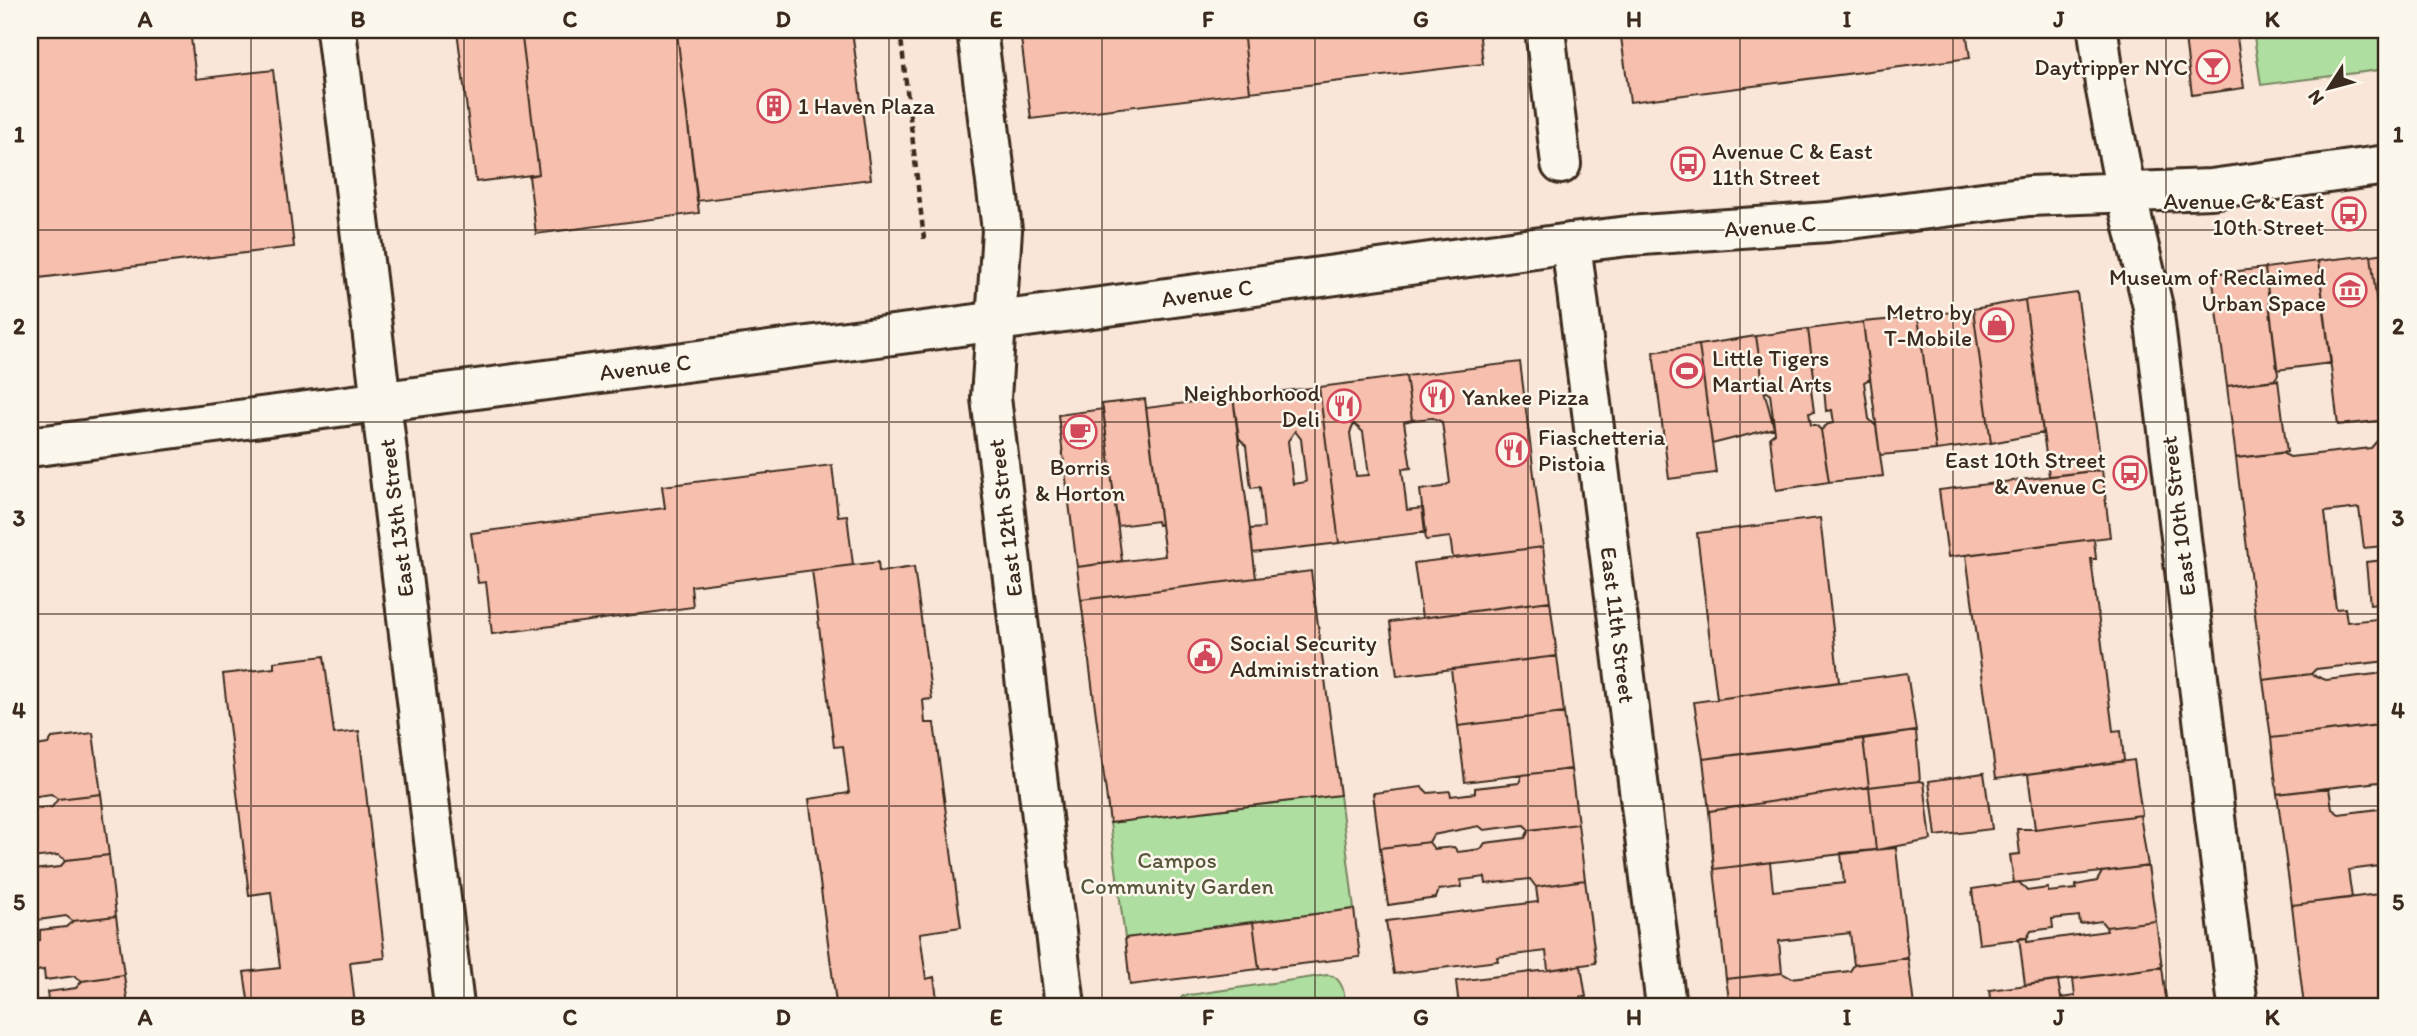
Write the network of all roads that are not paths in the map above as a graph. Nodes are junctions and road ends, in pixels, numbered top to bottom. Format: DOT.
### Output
graph roads {
  1 [pos="336,30"];
  2 [pos="977,30"];
  3 [pos="1545,30"];
  4 [pos="2098,30"];
  5 [pos="1561,164"];
  6 [pos="2387,165"];
  7 [pos="2126,192"];
  8 [pos="1571,243"];
  9 [pos="996,322"];
  10 [pos="382,401"];
  11 [pos="30,447"];
  12 [pos="454,1006"];
  13 [pos="1065,1006"];
  14 [pos="1666,1006"];
  15 [pos="2238,1006"];
  1 -- 10 [label="street, East 13th Street"];
  2 -- 9 [label="street, East 12th Street"];
  3 -- 5 [label="street"];
  4 -- 7 [label="street, East 10th Street"];
  6 -- 7 [label="street, Avenue C"];
  7 -- 8 [label="street, Avenue C"];
  7 -- 15 [label="street, East 10th Street"];
  8 -- 9 [label="street, Avenue C"];
  8 -- 14 [label="street, East 11th Street"];
  9 -- 10 [label="street, Avenue C"];
  9 -- 13 [label="street, East 12th Street"];
  10 -- 11 [label="street, Avenue C"];
  10 -- 12 [label="street, East 13th Street"];
}
